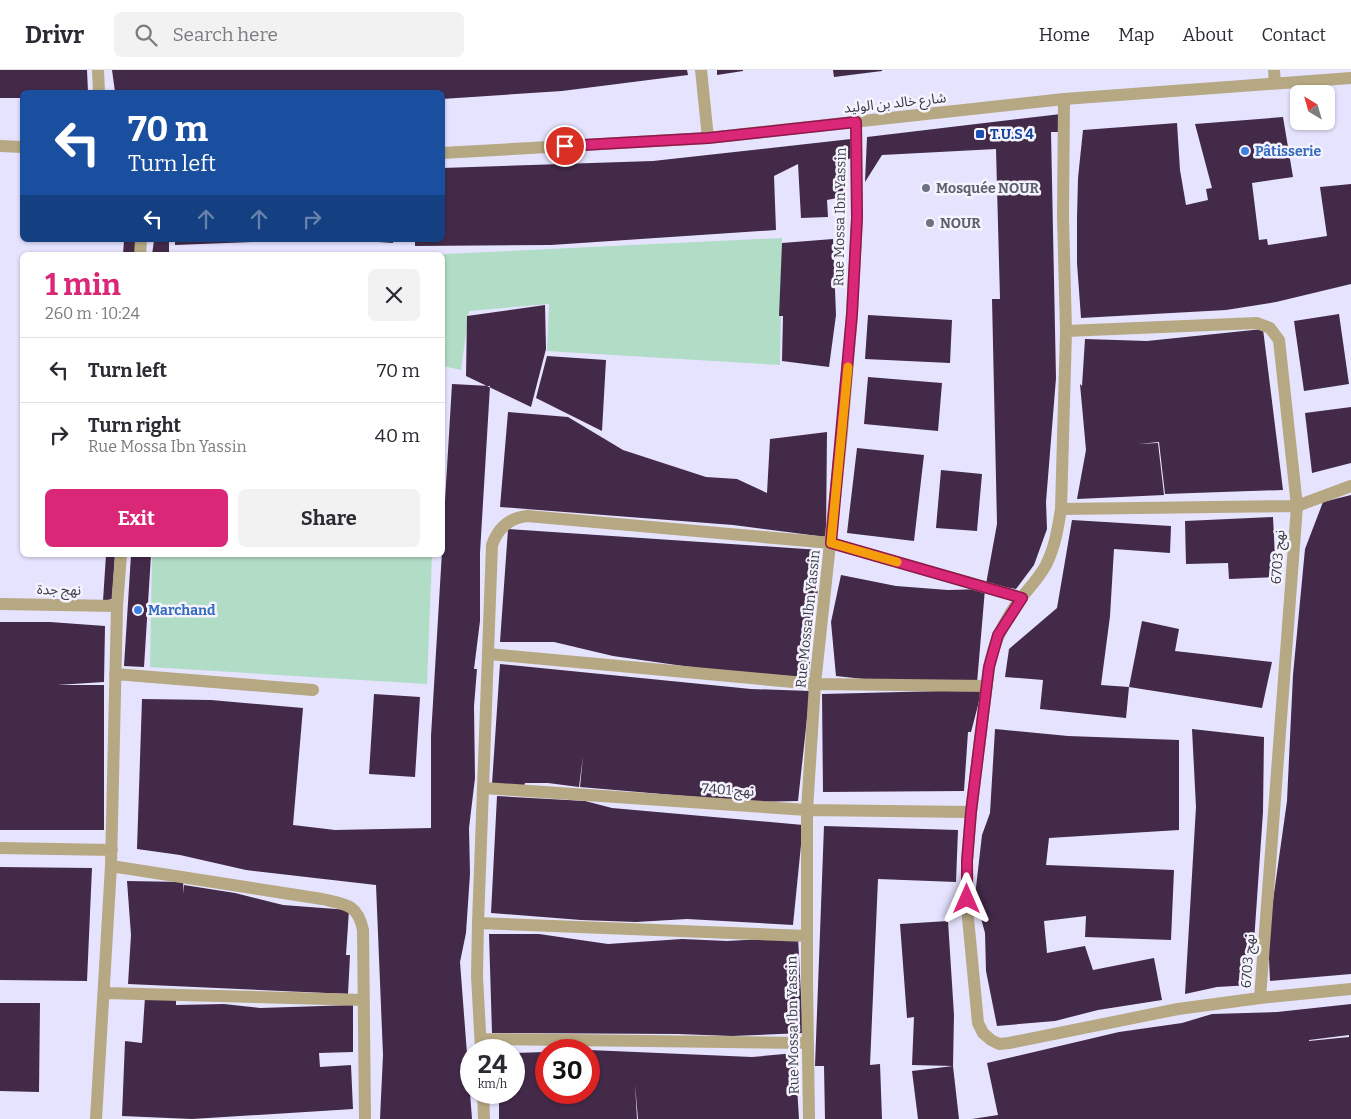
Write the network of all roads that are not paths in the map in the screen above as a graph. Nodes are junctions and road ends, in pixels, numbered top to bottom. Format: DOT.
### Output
graph roads {
  1 [pos="98,70"];
  2 [pos="701,70"];
  3 [pos="1274,70"];
  4 [pos="1351,78"];
  5 [pos="1275,84"];
  6 [pos="99,90"];
  7 [pos="1064,99"];
  8 [pos="856,122"];
  9 [pos="708,138"];
  10 [pos="0,146"];
  11 [pos="20,147"];
  12 [pos="445,153"];
  13 [pos="1066,331"];
  14 [pos="1351,486"];
  15 [pos="1297,506"];
  16 [pos="1060,509"];
  17 [pos="831,543"];
  18 [pos="121,557"];
  19 [pos="1022,598"];
  20 [pos="0,604"];
  21 [pos="117,606"];
  22 [pos="489,654"];
  23 [pos="115,674"];
  24 [pos="815,684"];
  25 [pos="987,686"];
  26 [pos="313,690"];
  27 [pos="484,788"];
  28 [pos="807,810"];
  29 [pos="971,812"];
  30 [pos="0,848"];
  31 [pos="112,850"];
  32 [pos="111,866"];
  33 [pos="478,923"];
  34 [pos="807,936"];
  35 [pos="1351,989"];
  36 [pos="104,993"];
  37 [pos="1260,998"];
  38 [pos="364,1000"];
  39 [pos="481,1039"];
  40 [pos="808,1043"];
  41 [pos="525,1044"];
  42 [pos="483,1104"];
  43 [pos="96,1119"];
  44 [pos="365,1119"];
  45 [pos="484,1119"];
  46 [pos="809,1119"];
  1 -- 6 [label="street"];
  2 -- 9 [label="street"];
  3 -- 5 [label="street"];
  4 -- 5 [label="street, شارع خالد بن الوليد"];
  5 -- 7 [label="street, شارع خالد بن الوليد"];
  7 -- 8 [label="street, شارع خالد بن الوليد"];
  7 -- 13 [label="street"];
  8 -- 9 [label="street, شارع خالد بن الوليد"];
  8 -- 17 [label="street, Rue Mossa Ibn Yassin"];
  9 -- 12 [label="street, شارع خالد بن الوليد"];
  10 -- 11 [label="street"];
  13 -- 15 [label="street, نهج 6703"];
  13 -- 16 [label="street"];
  14 -- 15 [label="street"];
  15 -- 16 [label="street"];
  15 -- 37 [label="street, نهج 6703"];
  16 -- 19 [label="street"];
  17 -- 19 [label="street"];
  17 -- 22 [label="street"];
  17 -- 24 [label="street, Rue Mossa Ibn Yassin"];
  18 -- 21 [label="street"];
  19 -- 25 [label="street"];
  20 -- 21 [label="street, نهج جدة"];
  21 -- 23 [label="street"];
  22 -- 24 [label="street"];
  22 -- 27 [label="street"];
  23 -- 26 [label="street"];
  23 -- 31 [label="street"];
  24 -- 25 [label="street"];
  24 -- 28 [label="street, Rue Mossa Ibn Yassin"];
  25 -- 29 [label="street"];
  27 -- 28 [label="street, نهج 7401"];
  27 -- 33 [label="street"];
  28 -- 29 [label="street, نهج 7401"];
  28 -- 34 [label="street, Rue Mossa Ibn Yassin"];
  29 -- 37 [label="street"];
  30 -- 31 [label="street"];
  31 -- 32 [label="street"];
  32 -- 36 [label="street"];
  32 -- 38 [label="street"];
  33 -- 34 [label="street"];
  33 -- 39 [label="street"];
  34 -- 40 [label="street, Rue Mossa Ibn Yassin"];
  35 -- 37 [label="street"];
  36 -- 38 [label="street"];
  36 -- 43 [label="street"];
  38 -- 44 [label="street"];
  40 -- 41 [label="street"];
  40 -- 46 [label="street, Rue Mossa Ibn Yassin"];
  42 -- 45 [label="street"];
}
